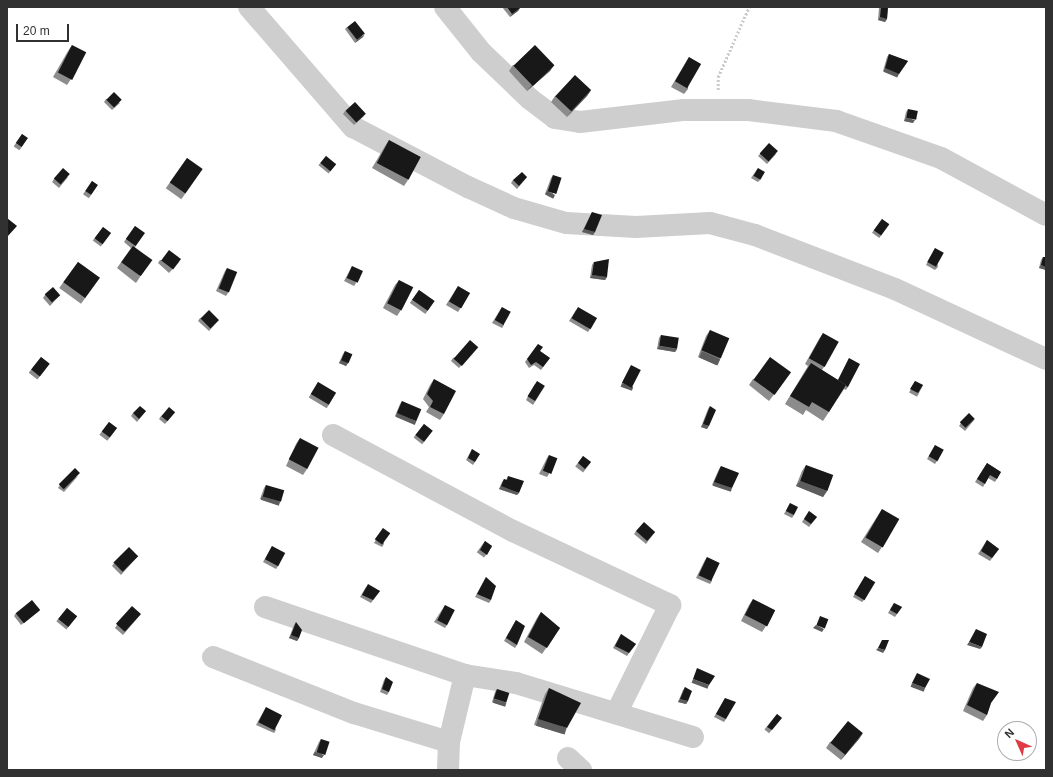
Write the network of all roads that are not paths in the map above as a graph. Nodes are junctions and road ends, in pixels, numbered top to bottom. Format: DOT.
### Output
graph roads {
  1 [pos="249,7"];
  2 [pos="445,7"];
  3 [pos="1046,215"];
  4 [pos="1046,359"];
  5 [pos="333,435"];
  6 [pos="265,607"];
  7 [pos="213,657"];
  8 [pos="465,675"];
  9 [pos="618,712"];
  10 [pos="693,737"];
  11 [pos="449,742"];
  12 [pos="448,770"];
  1 -- 4 [label="street"];
  2 -- 3 [label="street"];
  5 -- 9 [label="street"];
  6 -- 8 [label="street"];
  7 -- 11 [label="street"];
  8 -- 9 [label="street"];
  8 -- 11 [label="street"];
  9 -- 10 [label="street"];
  11 -- 12 [label="street"];
}
